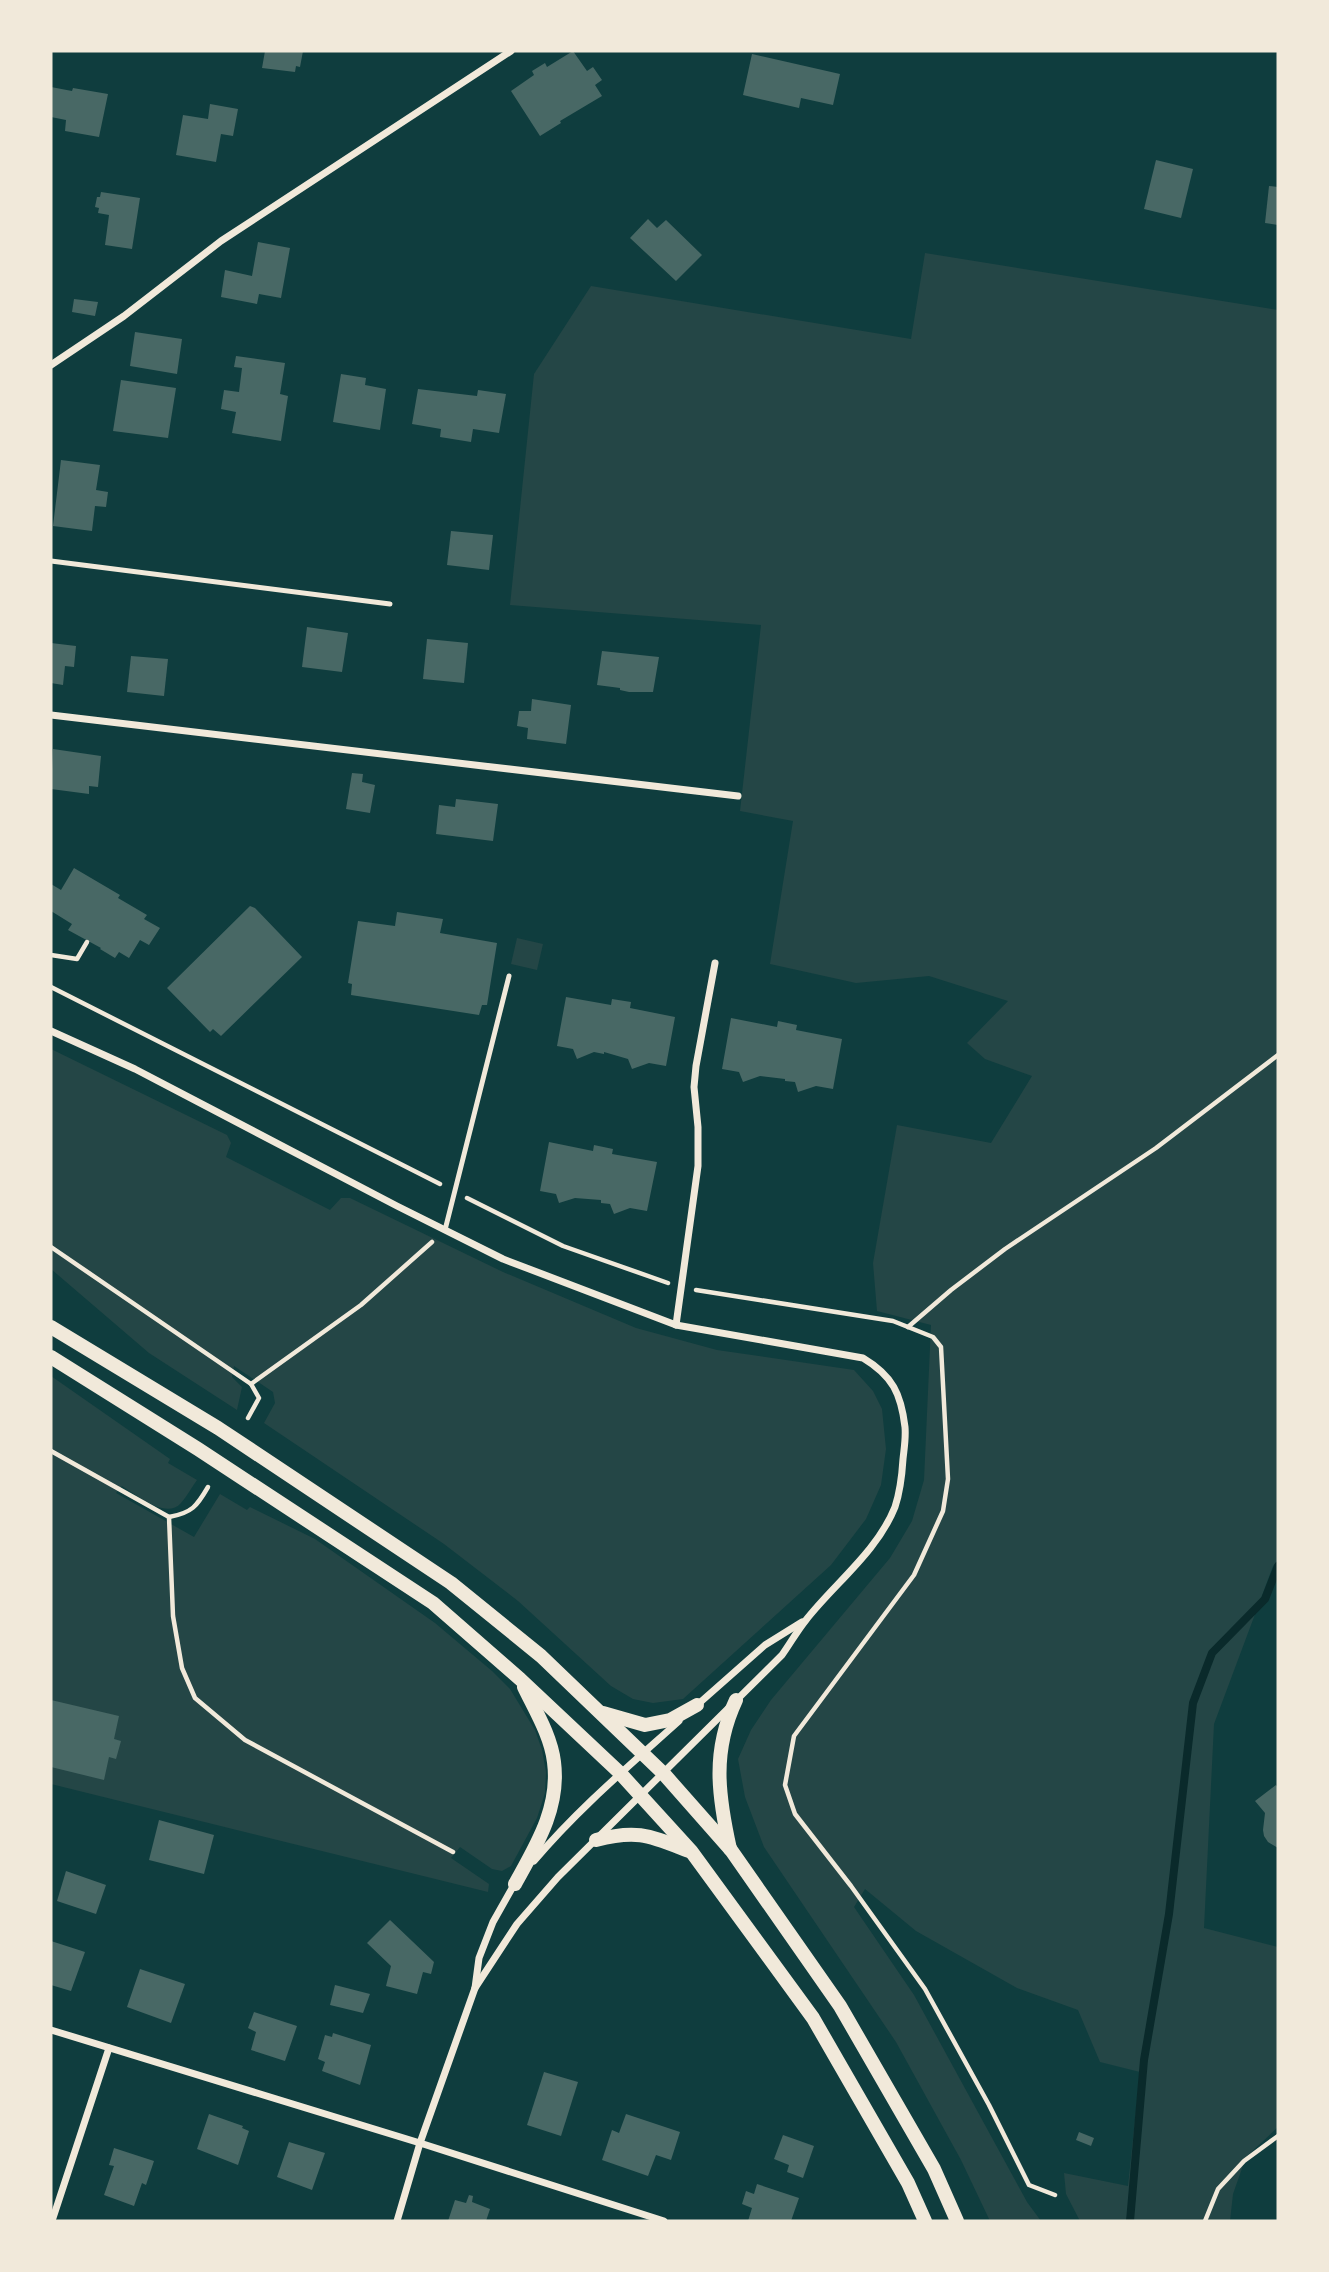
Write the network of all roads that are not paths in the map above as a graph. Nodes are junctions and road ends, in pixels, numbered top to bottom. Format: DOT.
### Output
graph roads {
  1 [pos="511,51"];
  2 [pos="51,365"];
  3 [pos="51,561"];
  4 [pos="390,604"];
  5 [pos="51,715"];
  6 [pos="738,796"];
  7 [pos="715,963"];
  8 [pos="509,976"];
  9 [pos="51,1031"];
  10 [pos="445,1230"];
  11 [pos="676,1325"];
  12 [pos="51,1327"];
  13 [pos="51,1357"];
  14 [pos="806,1620"];
  15 [pos="520,1679"];
  16 [pos="736,1700"];
  17 [pos="697,1705"];
  18 [pos="599,1712"];
  19 [pos="642,1754"];
  20 [pos="620,1773"];
  21 [pos="664,1774"];
  22 [pos="642,1796"];
  23 [pos="596,1840"];
  24 [pos="730,1850"];
  25 [pos="691,1852"];
  26 [pos="515,1884"];
  27 [pos="475,1988"];
  28 [pos="51,2030"];
  29 [pos="108,2048"];
  30 [pos="420,2143"];
  31 [pos="52,2221"];
  32 [pos="397,2221"];
  33 [pos="664,2221"];
  34 [pos="925,2221"];
  35 [pos="957,2221"];
  1 -- 2 [label="street"];
  3 -- 4 [label="lane"];
  5 -- 6 [label="street"];
  7 -- 11 [label="street"];
  8 -- 10 [label="lane"];
  9 -- 10 [label="street"];
  10 -- 11 [label="street"];
  11 -- 14 [label="street"];
  12 -- 18 [label="main road"];
  13 -- 15 [label="main road"];
  14 -- 16 [label="street"];
  14 -- 17 [label="street"];
  15 -- 20 [label="main road"];
  15 -- 26 [label="main road"];
  16 -- 21 [label="street"];
  16 -- 24 [label="main road"];
  17 -- 18 [label="main road"];
  17 -- 19 [label="street"];
  18 -- 19 [label="main road"];
  19 -- 20 [label="street"];
  19 -- 21 [label="main road"];
  20 -- 22 [label="main road"];
  20 -- 26 [label="street"];
  21 -- 22 [label="street"];
  21 -- 24 [label="main road"];
  22 -- 23 [label="street"];
  22 -- 25 [label="main road"];
  23 -- 25 [label="main road"];
  23 -- 27 [label="street"];
  24 -- 35 [label="main road"];
  25 -- 34 [label="main road"];
  26 -- 27 [label="street"];
  27 -- 30 [label="street"];
  28 -- 29 [label="street"];
  29 -- 30 [label="street"];
  29 -- 31 [label="street"];
  30 -- 32 [label="street"];
  30 -- 33 [label="street"];
}
